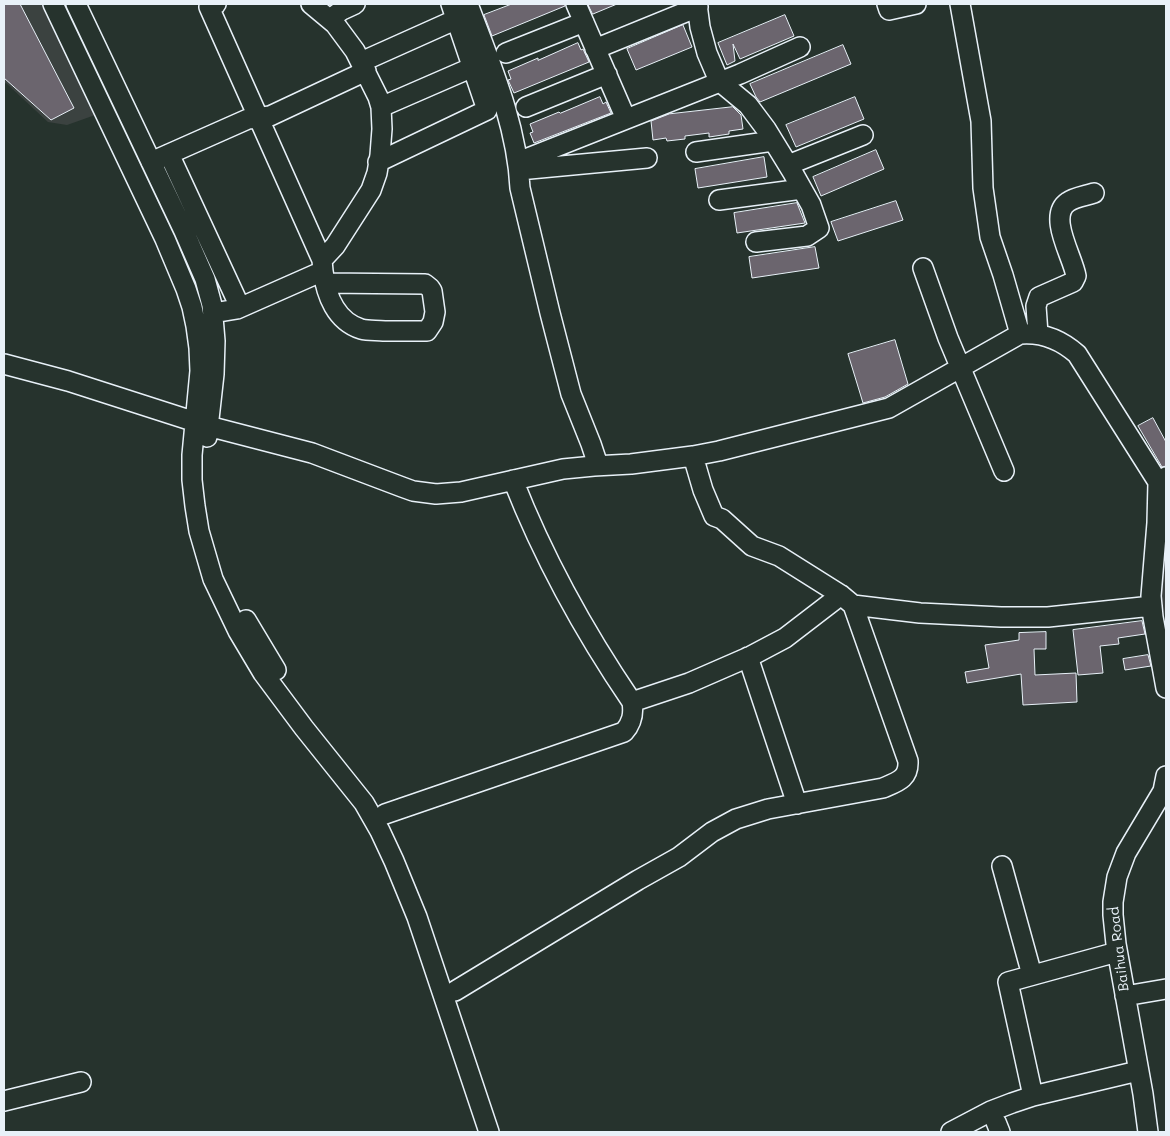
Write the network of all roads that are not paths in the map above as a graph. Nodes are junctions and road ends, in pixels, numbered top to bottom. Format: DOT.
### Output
graph roads {
  1 [pos="53,4"];
  2 [pos="76,4"];
  3 [pos="216,4"];
  4 [pos="311,4"];
  5 [pos="356,4"];
  6 [pos="576,4"];
  7 [pos="887,4"];
  8 [pos="916,4"];
  9 [pos="960,4"];
  10 [pos="697,5"];
  11 [pos="459,9"];
  12 [pos="330,19"];
  13 [pos="584,22"];
  14 [pos="800,46"];
  15 [pos="596,49"];
  16 [pos="506,54"];
  17 [pos="363,67"];
  18 [pos="473,67"];
  19 [pos="606,74"];
  20 [pos="719,81"];
  21 [pos="381,107"];
  22 [pos="526,107"];
  23 [pos="258,117"];
  24 [pos="626,119"];
  25 [pos="863,135"];
  26 [pos="773,141"];
  27 [pos="696,152"];
  28 [pos="169,154"];
  29 [pos="647,158"];
  30 [pos="151,162"];
  31 [pos="378,162"];
  32 [pos="788,165"];
  33 [pos="518,166"];
  34 [pos="802,189"];
  35 [pos="1094,193"];
  36 [pos="719,200"];
  37 [pos="756,242"];
  38 [pos="923,268"];
  39 [pos="323,271"];
  40 [pos="240,307"];
  41 [pos="213,313"];
  42 [pos="1029,334"];
  43 [pos="4,364"];
  44 [pos="960,368"];
  45 [pos="202,424"];
  46 [pos="693,456"];
  47 [pos="598,465"];
  48 [pos="1004,471"];
  49 [pos="514,480"];
  50 [pos="1162,480"];
  51 [pos="847,600"];
  52 [pos="1152,606"];
  53 [pos="748,657"];
  54 [pos="1166,688"];
  55 [pos="632,702"];
  56 [pos="1166,776"];
  57 [pos="797,804"];
  58 [pos="385,814"];
  59 [pos="1166,815"];
  60 [pos="1143,824"];
  61 [pos="1002,866"];
  62 [pos="1117,952"];
  63 [pos="1032,975"];
  64 [pos="1166,989"];
  65 [pos="455,991"];
  66 [pos="1125,996"];
  67 [pos="1139,1077"];
  68 [pos="81,1082"];
  69 [pos="1033,1096"];
  70 [pos="4,1101"];
  71 [pos="998,1127"];
  72 [pos="489,1132"];
  73 [pos="502,1132"];
  74 [pos="951,1132"];
  75 [pos="975,1132"];
  76 [pos="1148,1132"];
  1 -- 45 [label="street"];
  2 -- 30 [label="street"];
  3 -- 23 [label="street"];
  4 -- 12 [label="street"];
  5 -- 12 [label="street"];
  6 -- 13 [label="street"];
  7 -- 8 [label="street"];
  9 -- 42 [label="street"];
  10 -- 15 [label="street"];
  10 -- 20 [label="street"];
  11 -- 17 [label="street"];
  11 -- 18 [label="street"];
  11 -- 33 [label="street"];
  12 -- 17 [label="street"];
  13 -- 15 [label="street"];
  13 -- 16 [label="street"];
  14 -- 20 [label="street"];
  15 -- 19 [label="street"];
  17 -- 21 [label="street"];
  17 -- 23 [label="street"];
  18 -- 21 [label="street"];
  18 -- 31 [label="street"];
  19 -- 22 [label="street"];
  19 -- 24 [label="street"];
  20 -- 24 [label="street"];
  20 -- 26 [label="street"];
  21 -- 31 [label="street"];
  23 -- 28 [label="street"];
  23 -- 39 [label="street"];
  24 -- 33 [label="street"];
  25 -- 32 [label="street"];
  26 -- 27 [label="street"];
  26 -- 32 [label="street"];
  28 -- 30 [label="street"];
  28 -- 40 [label="street"];
  29 -- 33 [label="street"];
  30 -- 41 [label="street"];
  31 -- 39 [label="street"];
  32 -- 34 [label="street"];
  33 -- 47 [label="street"];
  34 -- 36 [label="street"];
  34 -- 37 [label="street"];
  35 -- 42 [label="street"];
  38 -- 44 [label="street"];
  39 -- 39 [label="street"];
  39 -- 40 [label="street"];
  40 -- 41 [label="street"];
  41 -- 45 [label="street"];
  42 -- 44 [label="street"];
  42 -- 50 [label="street"];
  43 -- 45 [label="street"];
  44 -- 46 [label="street"];
  44 -- 48 [label="street"];
  45 -- 49 [label="street"];
  45 -- 58 [label="street"];
  45 -- 72 [label="street"];
  46 -- 47 [label="street"];
  46 -- 51 [label="street"];
  47 -- 49 [label="street"];
  49 -- 55 [label="street"];
  50 -- 52 [label="street"];
  51 -- 52 [label="street"];
  51 -- 53 [label="street"];
  51 -- 57 [label="street"];
  52 -- 54 [label="street"];
  53 -- 55 [label="street"];
  53 -- 57 [label="street"];
  55 -- 58 [label="street"];
  56 -- 60 [label="street, Baihua Road"];
  57 -- 65 [label="street"];
  58 -- 65 [label="street"];
  59 -- 60 [label="street"];
  60 -- 62 [label="street, Baihua Road"];
  61 -- 63 [label="street"];
  62 -- 63 [label="street"];
  62 -- 66 [label="street, Baihua Road"];
  63 -- 69 [label="street"];
  64 -- 66 [label="street"];
  65 -- 73 [label="street"];
  66 -- 67 [label="street, Baihua Road"];
  67 -- 69 [label="street"];
  67 -- 71 [label="street"];
  67 -- 76 [label="street, Baihua Road"];
  68 -- 70 [label="street"];
  69 -- 74 [label="street"];
  71 -- 75 [label="street"];
}
